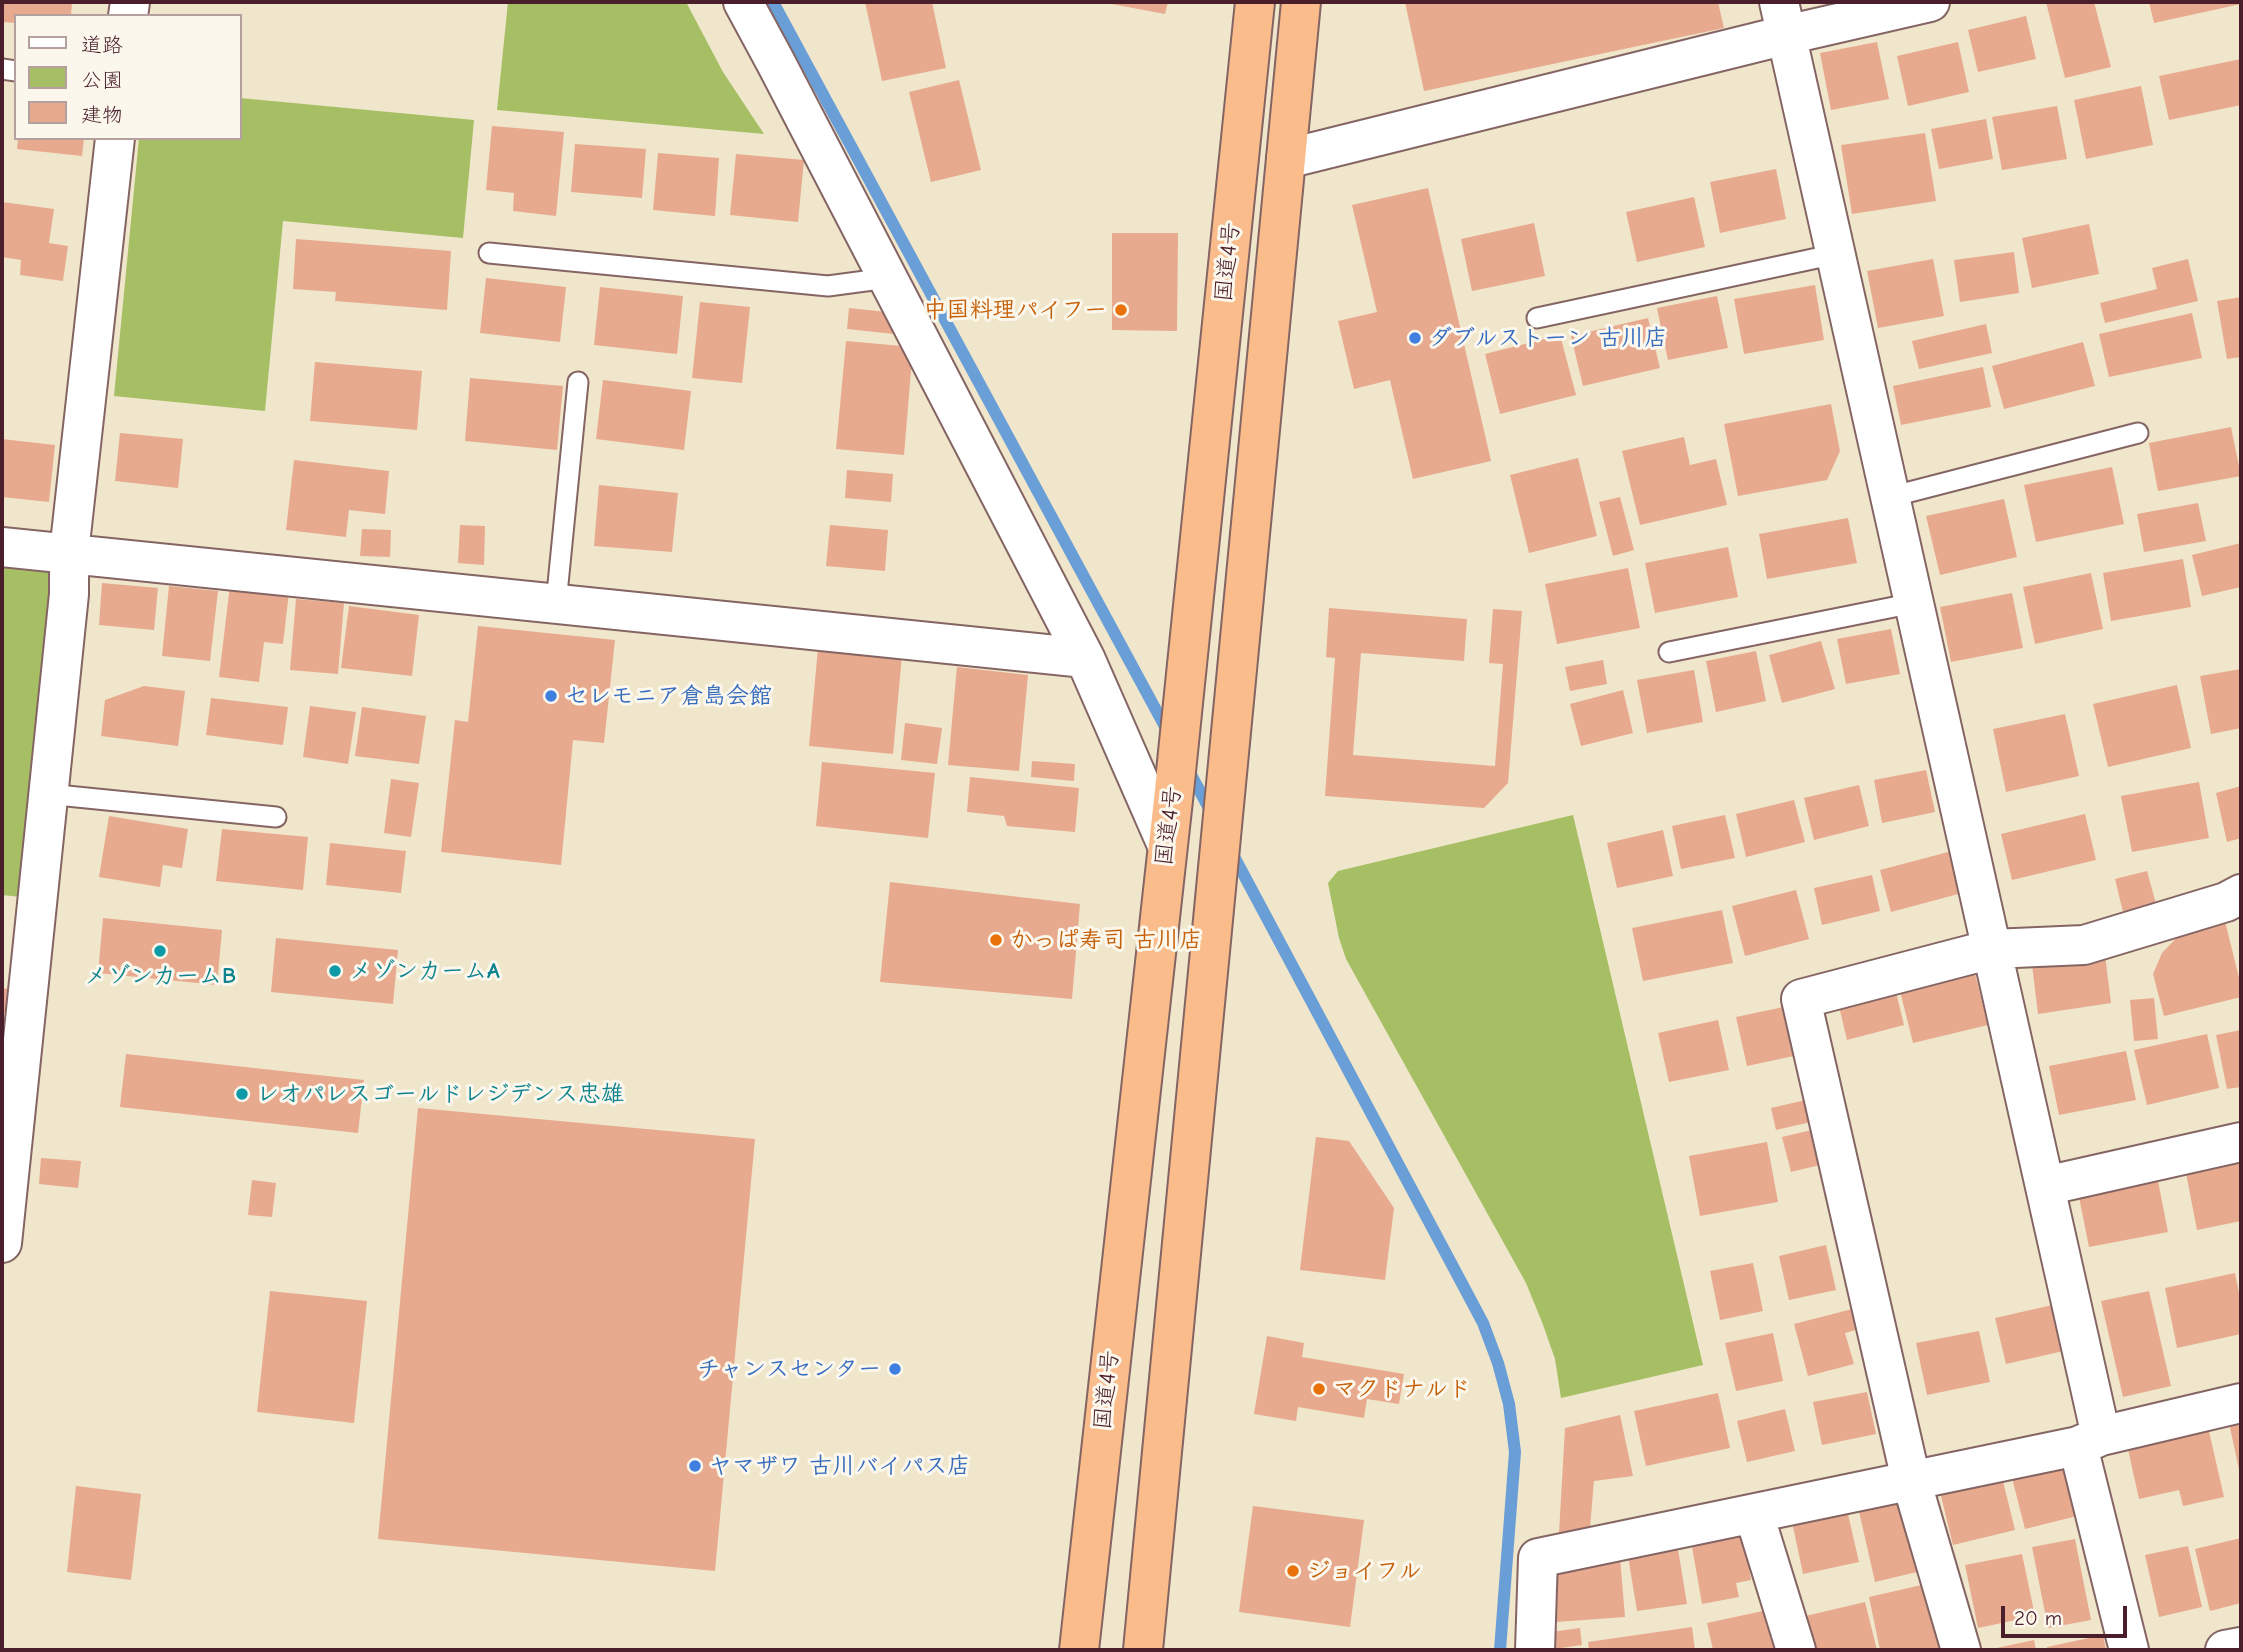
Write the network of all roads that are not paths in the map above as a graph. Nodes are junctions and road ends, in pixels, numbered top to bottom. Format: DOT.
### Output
graph roads {
  1 [pos="743,2"];
  2 [pos="1255,2"];
  3 [pos="1301,2"];
  4 [pos="1930,2"];
  5 [pos="1782,18"];
  6 [pos="115,140"];
  7 [pos="1286,159"];
  8 [pos="489,253"];
  9 [pos="1836,254"];
  10 [pos="888,278"];
  11 [pos="1537,318"];
  12 [pos="579,382"];
  13 [pos="2138,433"];
  14 [pos="1890,497"];
  15 [pos="2,547"];
  16 [pos="69,553"];
  17 [pos="1914,603"];
  18 [pos="556,604"];
  19 [pos="1668,652"];
  20 [pos="1085,658"];
  21 [pos="47,794"];
  22 [pos="276,817"];
  23 [pos="1167,845"];
  24 [pos="2241,894"];
  25 [pos="1992,949"];
  26 [pos="12,1030"];
  27 [pos="2241,1142"];
  28 [pos="2045,1186"];
  29 [pos="2,1243"];
  30 [pos="2241,1403"];
  31 [pos="2090,1441"];
  32 [pos="1912,1480"];
  33 [pos="1754,1514"];
  34 [pos="2241,1647"];
  35 [pos="1079,1650"];
  36 [pos="1143,1650"];
  37 [pos="1535,1650"];
  38 [pos="1796,1650"];
  39 [pos="1961,1650"];
  40 [pos="2129,1650"];
  41 [pos="2225,1650"];
  1 -- 10 [label="street"];
  2 -- 23 [label="highway, 国道4号"];
  3 -- 7 [label="highway"];
  4 -- 5 [label="street"];
  5 -- 7 [label="street"];
  5 -- 9 [label="street"];
  6 -- 16 [label="street"];
  7 -- 36 [label="highway"];
  8 -- 10 [label="lane"];
  9 -- 11 [label="lane"];
  9 -- 14 [label="street"];
  10 -- 20 [label="street"];
  12 -- 18 [label="lane"];
  13 -- 14 [label="lane"];
  14 -- 17 [label="street"];
  15 -- 16 [label="street"];
  16 -- 18 [label="street"];
  16 -- 21 [label="street"];
  17 -- 19 [label="lane"];
  17 -- 25 [label="street"];
  18 -- 20 [label="street"];
  20 -- 23 [label="street"];
  21 -- 22 [label="lane"];
  21 -- 26 [label="street"];
  23 -- 35 [label="highway, 国道4号"];
  24 -- 25 [label="street"];
  25 -- 28 [label="street"];
  25 -- 32 [label="street"];
  26 -- 29 [label="street"];
  27 -- 28 [label="street"];
  28 -- 31 [label="street"];
  30 -- 31 [label="street"];
  31 -- 32 [label="street"];
  31 -- 40 [label="street"];
  32 -- 33 [label="street"];
  32 -- 39 [label="street"];
  33 -- 37 [label="street"];
  33 -- 38 [label="street"];
  34 -- 41 [label="street"];
}
